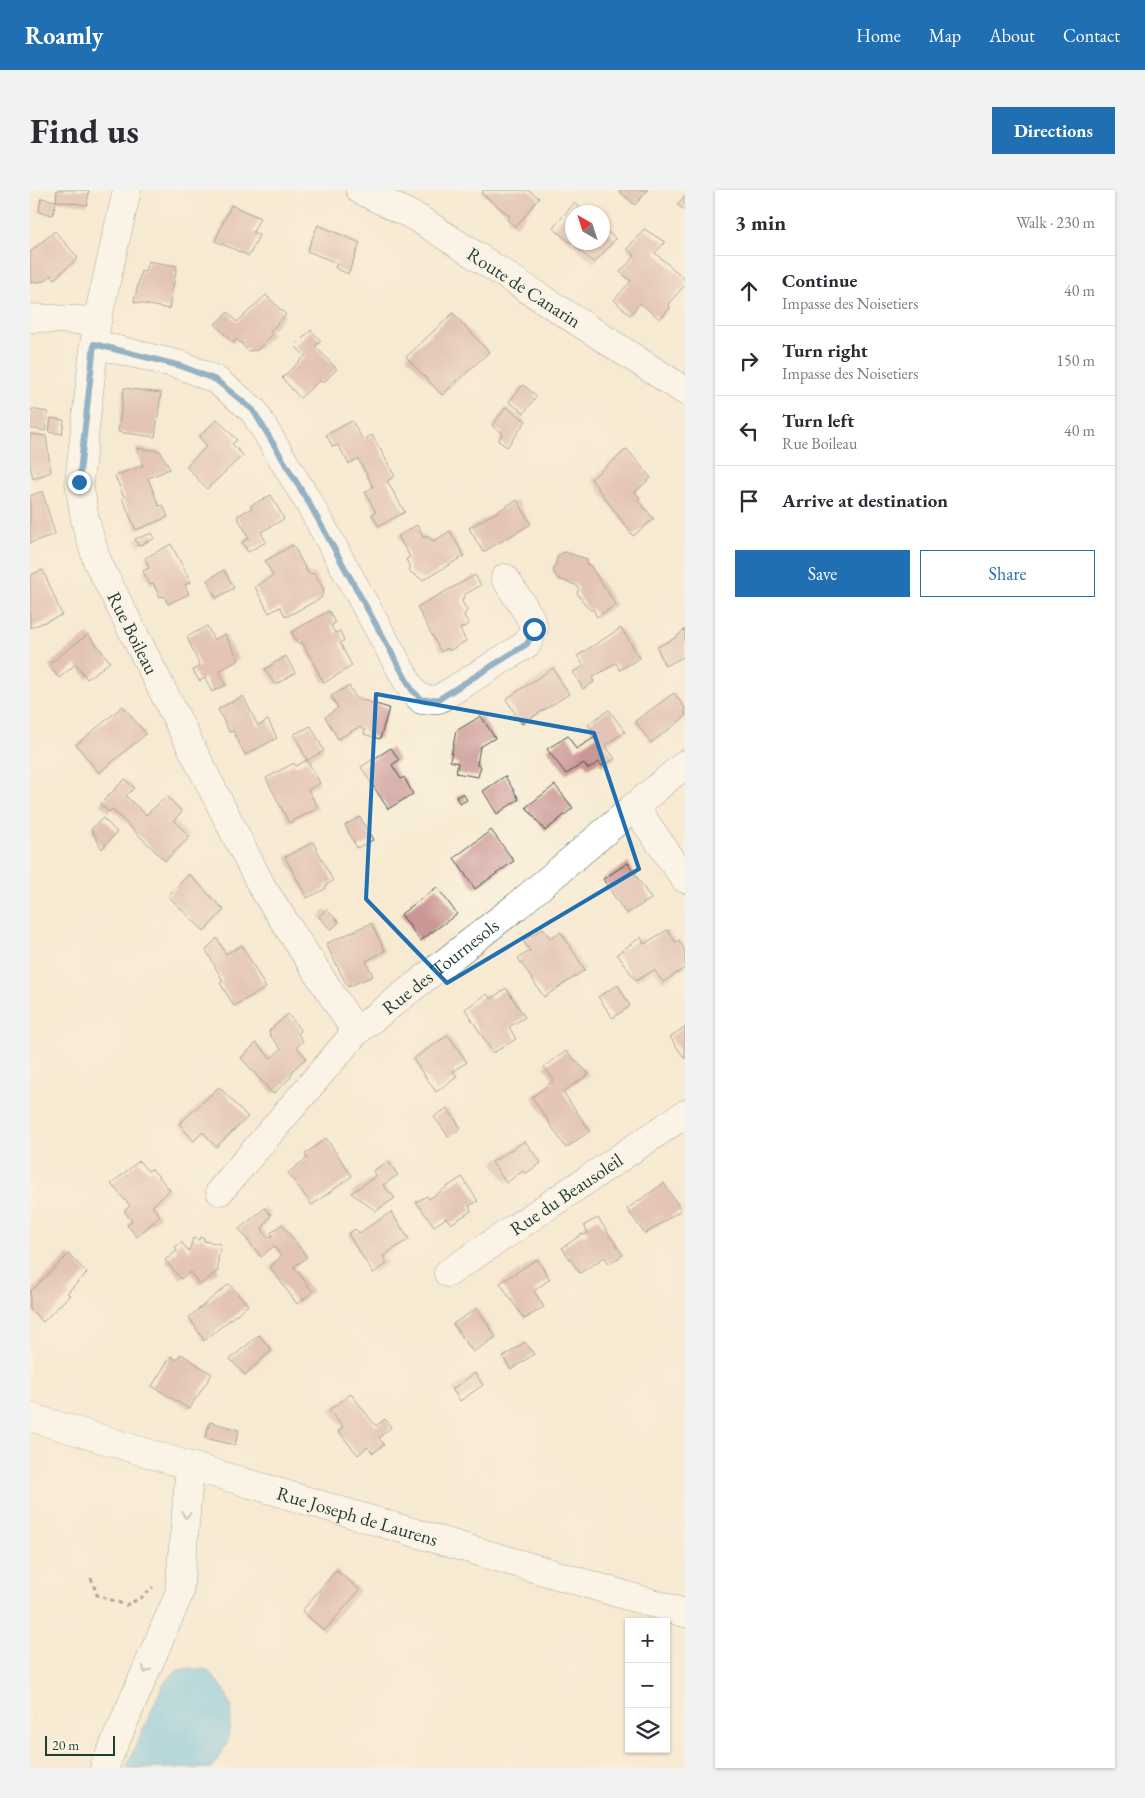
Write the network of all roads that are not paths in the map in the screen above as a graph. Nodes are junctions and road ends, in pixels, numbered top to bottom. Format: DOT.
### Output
graph roads {
  1 [pos="128,190"];
  2 [pos="360,190"];
  3 [pos="30,318"];
  4 [pos="96,332"];
  5 [pos="685,391"];
  6 [pos="505,578"];
  7 [pos="685,764"];
  8 [pos="634,806"];
  9 [pos="685,879"];
  10 [pos="356,1032"];
  11 [pos="685,1114"];
  12 [pos="220,1191"];
  13 [pos="448,1273"];
  14 [pos="30,1417"];
  15 [pos="190,1466"];
  16 [pos="685,1613"];
  17 [pos="104,1768"];
  1 -- 4 [label="street, Rue Boileau"];
  2 -- 5 [label="street, Route de Canarin"];
  3 -- 4 [label="street"];
  4 -- 6 [label="street"];
  4 -- 10 [label="street, Rue Boileau"];
  7 -- 8 [label="street, Rue des Tournesols"];
  8 -- 9 [label="street"];
  8 -- 10 [label="street, Rue des Tournesols"];
  10 -- 12 [label="street, Rue des Tournesols"];
  11 -- 13 [label="street, Rue du Beausoleil"];
  14 -- 15 [label="street, Rue Joseph de Laurens"];
  15 -- 16 [label="street, Rue Joseph de Laurens"];
  15 -- 17 [label="street, one-way"];
}
